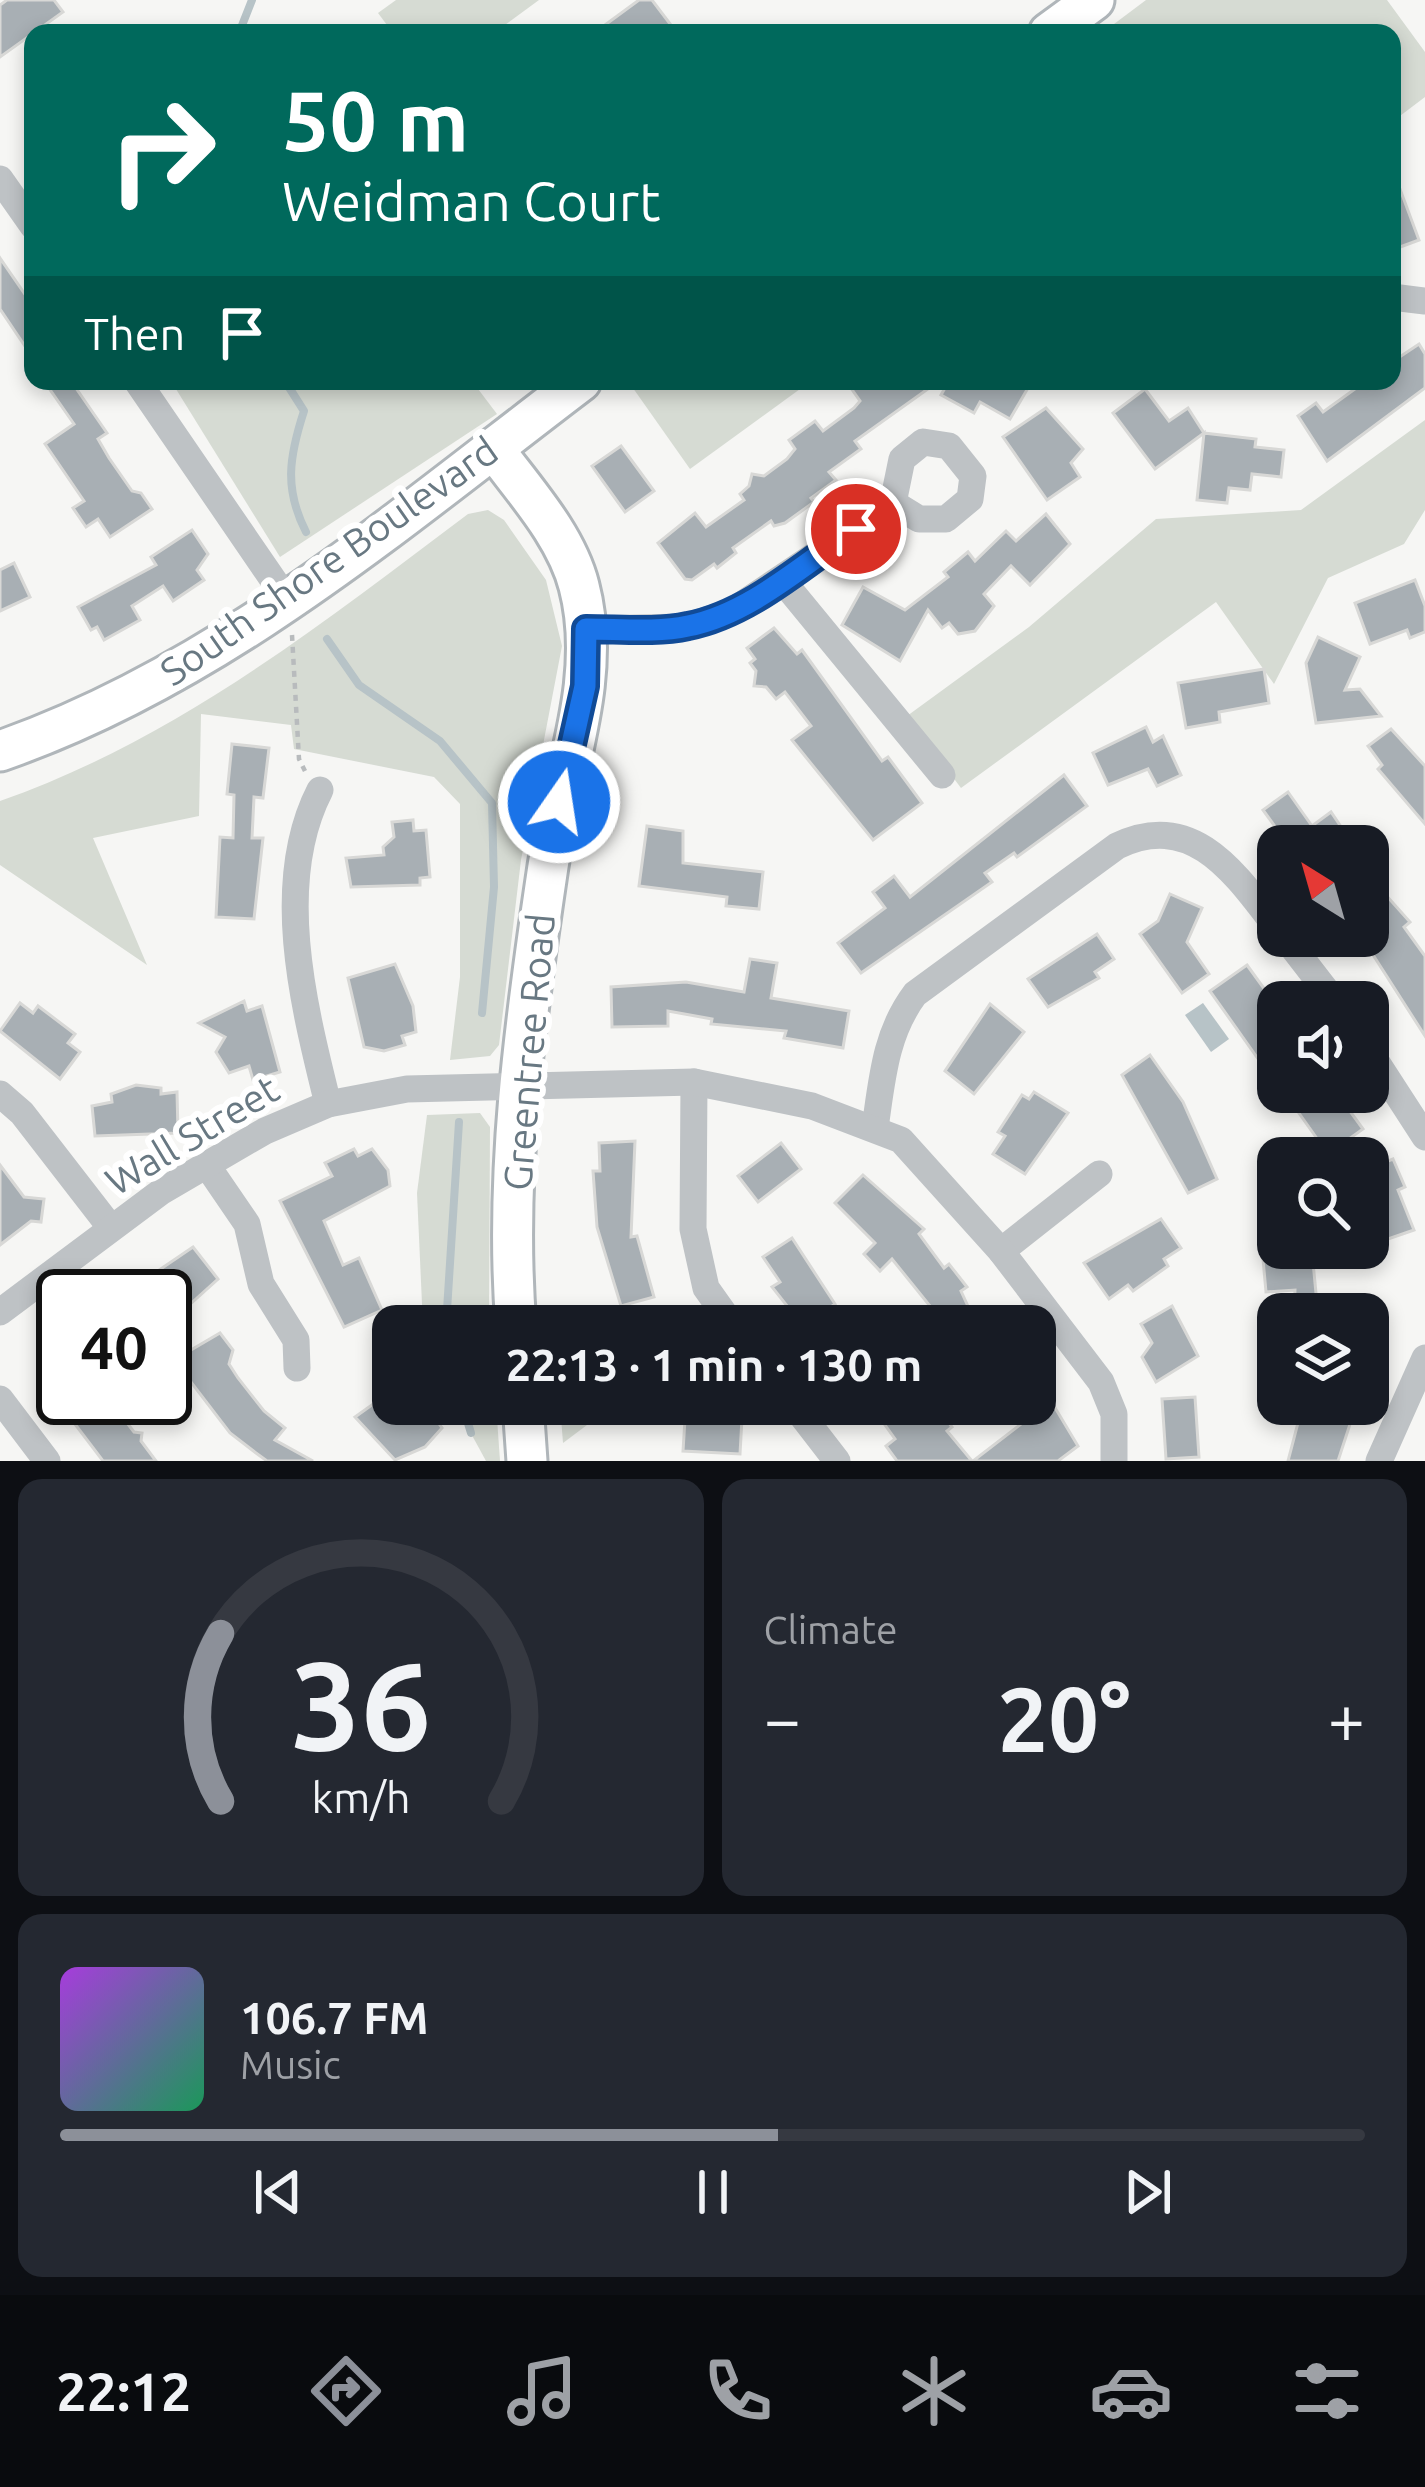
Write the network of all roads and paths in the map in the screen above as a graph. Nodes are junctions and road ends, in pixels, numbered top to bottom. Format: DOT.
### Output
graph roads {
  1 [pos="1094,0"];
  2 [pos="1061,24"];
  3 [pos="0,178"];
  4 [pos="24,213"];
  5 [pos="143,390"];
  6 [pos="569,390"];
  7 [pos="493,448"];
  8 [pos="893,503"];
  9 [pos="782,579"];
  10 [pos="284,602"];
  11 [pos="586,629"];
  12 [pos="0,751"];
  13 [pos="943,776"];
  14 [pos="320,790"];
  15 [pos="1257,904"];
  16 [pos="1301,957"];
  17 [pos="1319,981"];
  18 [pos="1389,1081"];
  19 [pos="694,1082"];
  20 [pos="521,1088"];
  21 [pos="0,1094"];
  22 [pos="328,1104"];
  23 [pos="875,1128"];
  24 [pos="1425,1137"];
  25 [pos="206,1164"];
  26 [pos="1100,1174"];
  27 [pos="111,1228"];
  28 [pos="1001,1251"];
  29 [pos="516,1305"];
  30 [pos="718,1305"];
  31 [pos="0,1312"];
  32 [pos="1425,1358"];
  33 [pos="297,1368"];
  34 [pos="0,1399"];
  35 [pos="524,1425"];
  36 [pos="809,1425"];
  37 [pos="47,1461"];
  38 [pos="527,1461"];
  39 [pos="837,1461"];
  40 [pos="1114,1461"];
  41 [pos="1379,1461"];
  1 -- 2 [label="street"];
  3 -- 4 [label="street"];
  5 -- 10 [label="street"];
  6 -- 7 [label="street, South Shore Boulevard"];
  7 -- 10 [label="street, South Shore Boulevard"];
  7 -- 11 [label="street, Greentree Road"];
  8 -- 9 [label="street"];
  9 -- 11 [label="street"];
  9 -- 13 [label="street"];
  10 -- 12 [label="street, South Shore Boulevard"];
  10 -- 14 [label="path"];
  11 -- 20 [label="street, Greentree Road"];
  14 -- 22 [label="street"];
  15 -- 23 [label="street"];
  16 -- 17 [label="street"];
  18 -- 24 [label="street"];
  19 -- 20 [label="street, Wall Street"];
  19 -- 23 [label="street, Wall Street"];
  19 -- 30 [label="street"];
  20 -- 22 [label="street, Wall Street"];
  20 -- 29 [label="street, Greentree Road"];
  21 -- 27 [label="street"];
  22 -- 25 [label="street, Wall Street"];
  23 -- 28 [label="street, Wall Street"];
  25 -- 27 [label="street, Wall Street"];
  25 -- 33 [label="street"];
  26 -- 28 [label="street"];
  27 -- 31 [label="street, Wall Street"];
  28 -- 40 [label="street, Wall Street"];
  32 -- 41 [label="street"];
  34 -- 37 [label="street"];
  35 -- 38 [label="street"];
  36 -- 39 [label="street"];
}
